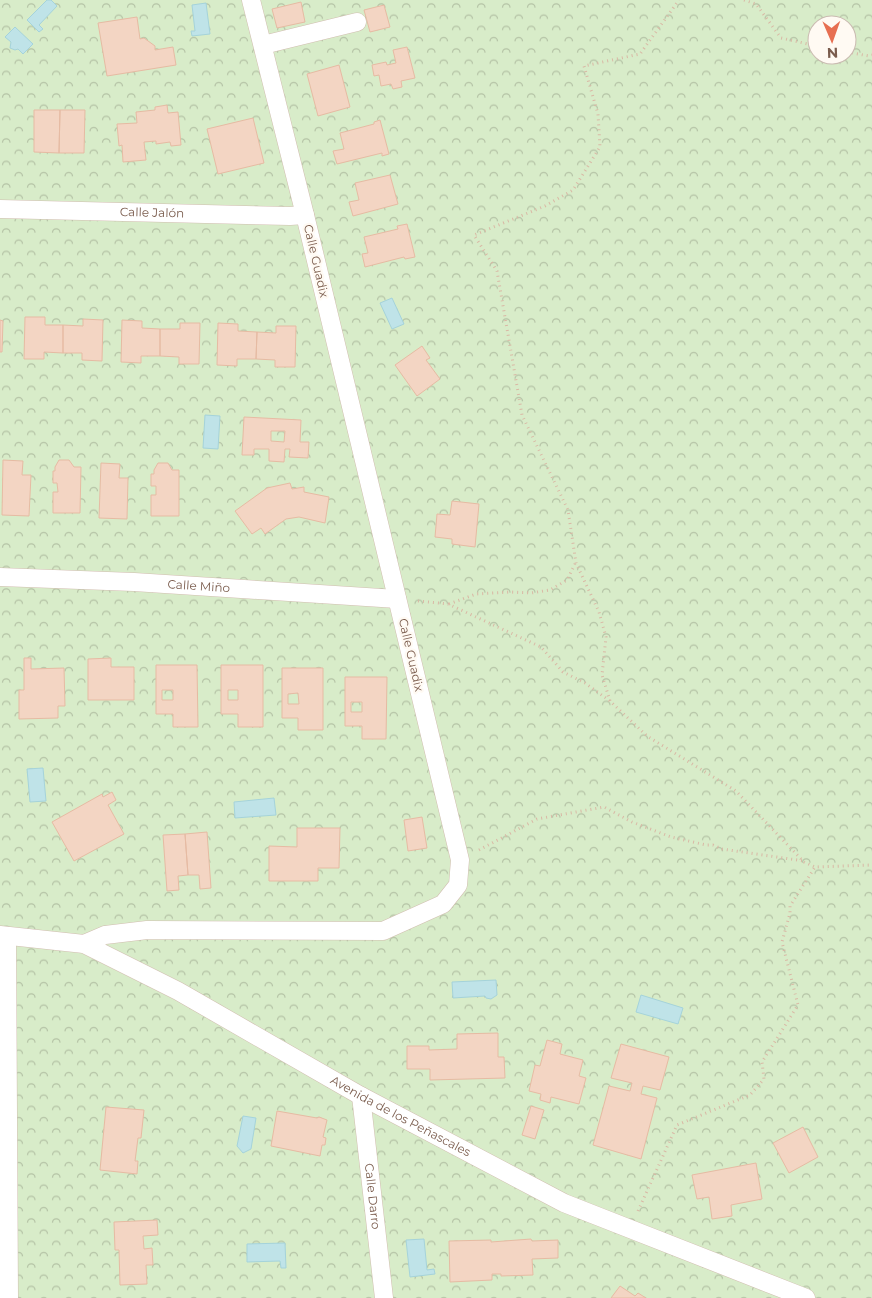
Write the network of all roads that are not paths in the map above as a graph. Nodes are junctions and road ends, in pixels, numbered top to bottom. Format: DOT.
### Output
graph roads {
  1 [pos="252,0"];
  2 [pos="357,22"];
  3 [pos="263,45"];
  4 [pos="0,209"];
  5 [pos="305,215"];
  6 [pos="0,577"];
  7 [pos="397,599"];
  8 [pos="4,935"];
  9 [pos="84,944"];
  10 [pos="361,1096"];
  11 [pos="4,1227"];
  12 [pos="8,1298"];
  13 [pos="384,1298"];
  14 [pos="806,1298"];
  1 -- 3 [label="street, Calle Guadix"];
  2 -- 3 [label="street"];
  3 -- 5 [label="street, Calle Guadix"];
  4 -- 5 [label="street, Calle Jalón"];
  5 -- 7 [label="street, Calle Guadix"];
  6 -- 7 [label="street, Calle Miño"];
  7 -- 9 [label="street, Calle Guadix"];
  8 -- 9 [label="street, Avenida de los Peñascales"];
  8 -- 11 [label="street"];
  9 -- 10 [label="street, Avenida de los Peñascales"];
  10 -- 13 [label="street, Calle Darro"];
  10 -- 14 [label="street, Avenida de los Peñascales"];
  11 -- 12 [label="street"];
}
